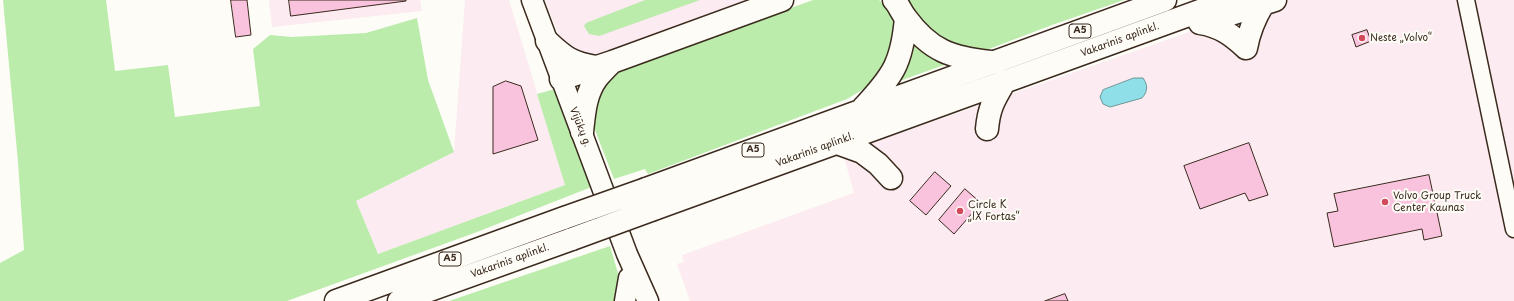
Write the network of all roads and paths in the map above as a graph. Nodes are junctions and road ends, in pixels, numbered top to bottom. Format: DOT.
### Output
graph roads {
  1 [pos="532,0"];
  2 [pos="782,0"];
  3 [pos="894,0"];
  4 [pos="1165,0"];
  5 [pos="1230,0"];
  6 [pos="1466,0"];
  7 [pos="1269,2"];
  8 [pos="906,18"];
  9 [pos="1200,23"];
  10 [pos="1146,31"];
  11 [pos="547,41"];
  12 [pos="994,62"];
  13 [pos="604,65"];
  14 [pos="561,79"];
  15 [pos="1006,82"];
  16 [pos="860,111"];
  17 [pos="987,129"];
  18 [pos="582,132"];
  19 [pos="837,143"];
  20 [pos="891,178"];
  21 [pos="1514,229"];
  22 [pos="627,254"];
  23 [pos="629,278"];
  24 [pos="336,301"];
  25 [pos="400,301"];
  26 [pos="625,301"];
  27 [pos="634,301"];
  28 [pos="648,301"];
  1 -- 11 [label="main road, Vijūkų g."];
  2 -- 13 [label="highway"];
  3 -- 8 [label="highway"];
  4 -- 12 [label="highway, A5"];
  5 -- 10 [label="highway, Vakarinis aplinkl. / A5"];
  6 -- 21 [label="street"];
  7 -- 9 [label="highway"];
  7 -- 9 [label="highway"];
  8 -- 12 [label="highway"];
  8 -- 16 [label="highway"];
  9 -- 10 [label="highway"];
  10 -- 15 [label="highway, Vakarinis aplinkl. / A5"];
  11 -- 13 [label="highway"];
  11 -- 14 [label="main road, Vijūkų g."];
  12 -- 16 [label="highway, A5"];
  13 -- 14 [label="highway"];
  13 -- 18 [label="highway"];
  14 -- 18 [label="main road, Vijūkų g."];
  15 -- 17 [label="highway"];
  15 -- 19 [label="highway, Vakarinis aplinkl. / A5"];
  16 -- 24 [label="highway, A5, bridge"];
  18 -- 22 [label="main road, Vijūkų g."];
  19 -- 20 [label="highway"];
  19 -- 25 [label="highway, Vakarinis aplinkl. / A5, bridge"];
  22 -- 23 [label="main road, Vijūkų g."];
  22 -- 28 [label="main road, Vijūkų g."];
  23 -- 26 [label="main road"];
  23 -- 27 [label="main road, Vijūkų g."];
}
